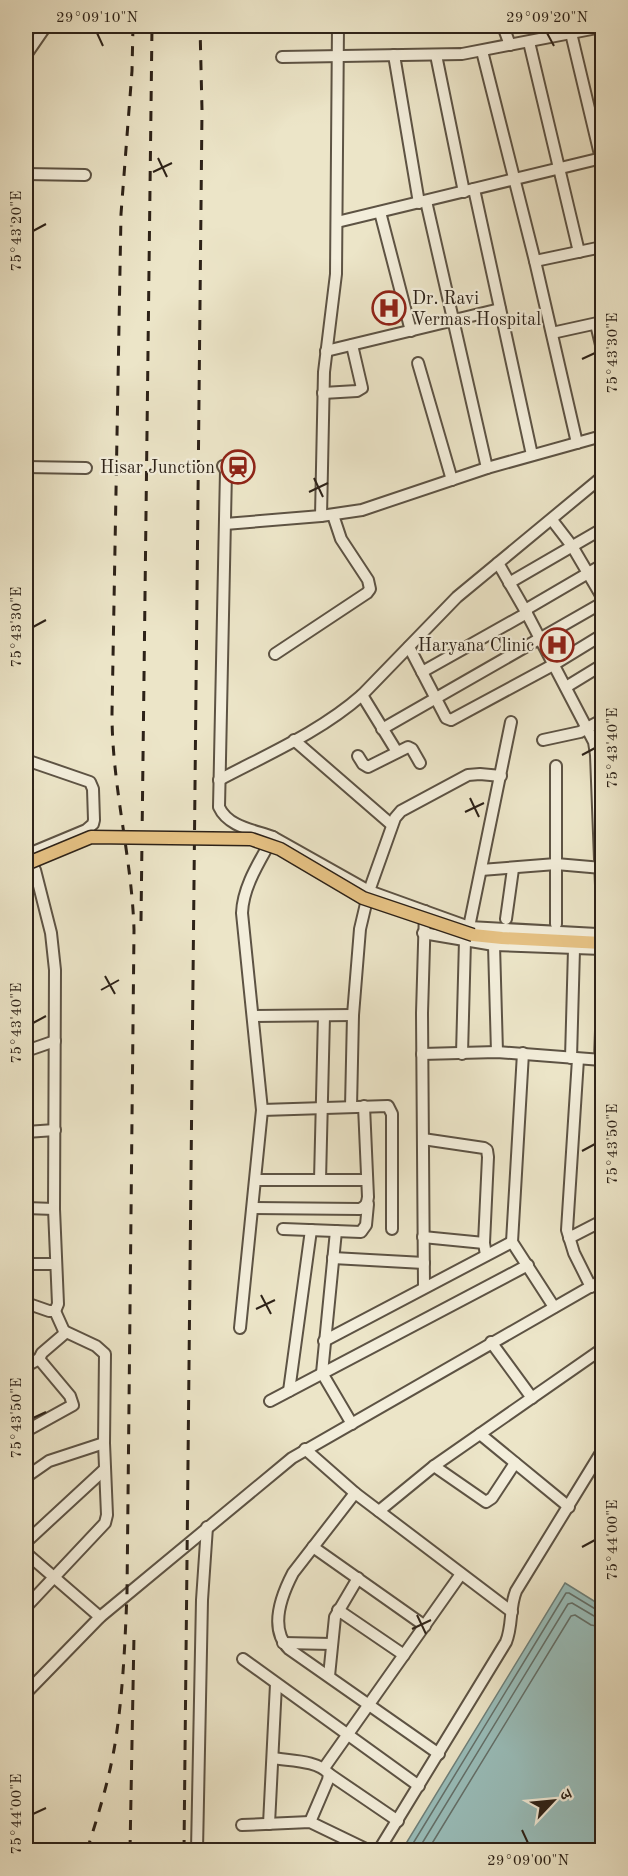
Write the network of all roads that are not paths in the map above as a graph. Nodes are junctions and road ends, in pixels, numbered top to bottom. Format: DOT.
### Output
graph roads {
  1 [pos="46,26"];
  2 [pos="338,26"];
  3 [pos="503,26"];
  4 [pos="603,27"];
  5 [pos="577,30"];
  6 [pos="529,42"];
  7 [pos="510,45"];
  8 [pos="482,51"];
  9 [pos="26,55"];
  10 [pos="394,55"];
  11 [pos="436,55"];
  12 [pos="339,56"];
  13 [pos="282,57"];
  14 [pos="602,160"];
  15 [pos="559,168"];
  16 [pos="26,174"];
  17 [pos="85,175"];
  18 [pos="514,180"];
  19 [pos="469,191"];
  20 [pos="423,202"];
  21 [pos="380,212"];
  22 [pos="337,222"];
  23 [pos="603,247"];
  24 [pos="579,252"];
  25 [pos="535,261"];
  26 [pos="500,309"];
  27 [pos="454,321"];
  28 [pos="599,323"];
  29 [pos="411,332"];
  30 [pos="552,333"];
  31 [pos="352,345"];
  32 [pos="603,349"];
  33 [pos="326,351"];
  34 [pos="418,363"];
  35 [pos="323,393"];
  36 [pos="603,436"];
  37 [pos="577,443"];
  38 [pos="532,455"];
  39 [pos="224,466"];
  40 [pos="26,467"];
  41 [pos="86,468"];
  42 [pos="487,468"];
  43 [pos="603,477"];
  44 [pos="452,480"];
  45 [pos="333,515"];
  46 [pos="321,516"];
  47 [pos="552,520"];
  48 [pos="225,524"];
  49 [pos="603,529"];
  50 [pos="572,546"];
  51 [pos="498,563"];
  52 [pos="603,566"];
  53 [pos="589,574"];
  54 [pos="509,583"];
  55 [pos="603,597"];
  56 [pos="603,603"];
  57 [pos="526,611"];
  58 [pos="603,635"];
  59 [pos="540,639"];
  60 [pos="409,647"];
  61 [pos="275,654"];
  62 [pos="553,664"];
  63 [pos="603,665"];
  64 [pos="422,672"];
  65 [pos="566,687"];
  66 [pos="362,695"];
  67 [pos="435,699"];
  68 [pos="603,720"];
  69 [pos="511,722"];
  70 [pos="588,728"];
  71 [pos="382,729"];
  72 [pos="294,740"];
  73 [pos="543,740"];
  74 [pos="397,752"];
  75 [pos="358,756"];
  76 [pos="26,760"];
  77 [pos="420,763"];
  78 [pos="556,766"];
  79 [pos="501,776"];
  80 [pos="219,780"];
  81 [pos="392,825"];
  82 [pos="273,837"];
  83 [pos="28,863"];
  84 [pos="556,864"];
  85 [pos="601,868"];
  86 [pos="513,869"];
  87 [pos="482,870"];
  88 [pos="369,891"];
  89 [pos="425,911"];
  90 [pos="603,911"];
  91 [pos="506,919"];
  92 [pos="556,924"];
  93 [pos="603,929"];
  94 [pos="423,933"];
  95 [pos="469,934"];
  96 [pos="603,943"];
  97 [pos="494,945"];
  98 [pos="574,949"];
  99 [pos="603,950"];
  100 [pos="603,1002"];
  101 [pos="253,1016"];
  102 [pos="324,1016"];
  103 [pos="353,1016"];
  104 [pos="55,1041"];
  105 [pos="26,1051"];
  106 [pos="497,1052"];
  107 [pos="523,1053"];
  108 [pos="422,1054"];
  109 [pos="462,1054"];
  110 [pos="574,1058"];
  111 [pos="601,1060"];
  112 [pos="364,1106"];
  113 [pos="351,1107"];
  114 [pos="322,1108"];
  115 [pos="262,1110"];
  116 [pos="55,1130"];
  117 [pos="26,1132"];
  118 [pos="423,1139"];
  119 [pos="256,1180"];
  120 [pos="321,1180"];
  121 [pos="367,1180"];
  122 [pos="368,1204"];
  123 [pos="26,1208"];
  124 [pos="253,1208"];
  125 [pos="54,1209"];
  126 [pos="603,1221"];
  127 [pos="283,1229"];
  128 [pos="392,1229"];
  129 [pos="311,1230"];
  130 [pos="336,1231"];
  131 [pos="423,1237"];
  132 [pos="569,1238"];
  133 [pos="512,1242"];
  134 [pos="485,1249"];
  135 [pos="333,1258"];
  136 [pos="424,1263"];
  137 [pos="26,1264"];
  138 [pos="56,1264"];
  139 [pos="528,1265"];
  140 [pos="603,1280"];
  141 [pos="424,1287"];
  142 [pos="591,1287"];
  143 [pos="28,1307"];
  144 [pos="554,1307"];
  145 [pos="55,1311"];
  146 [pos="240,1328"];
  147 [pos="64,1331"];
  148 [pos="324,1341"];
  149 [pos="491,1342"];
  150 [pos="603,1349"];
  151 [pos="39,1359"];
  152 [pos="26,1366"];
  153 [pos="322,1373"];
  154 [pos="289,1391"];
  155 [pos="532,1398"];
  156 [pos="270,1401"];
  157 [pos="352,1424"];
  158 [pos="26,1431"];
  159 [pos="480,1434"];
  160 [pos="104,1443"];
  161 [pos="305,1449"];
  162 [pos="603,1451"];
  163 [pos="515,1463"];
  164 [pos="434,1466"];
  165 [pos="105,1469"];
  166 [pos="26,1477"];
  167 [pos="355,1493"];
  168 [pos="569,1507"];
  169 [pos="379,1511"];
  170 [pos="207,1527"];
  171 [pos="26,1542"];
  172 [pos="313,1547"];
  173 [pos="26,1553"];
  174 [pos="461,1574"];
  175 [pos="54,1578"];
  176 [pos="358,1578"];
  177 [pos="26,1607"];
  178 [pos="338,1610"];
  179 [pos="512,1612"];
  180 [pos="100,1617"];
  181 [pos="425,1626"];
  182 [pos="283,1643"];
  183 [pos="332,1644"];
  184 [pos="404,1655"];
  185 [pos="243,1659"];
  186 [pos="329,1676"];
  187 [pos="276,1684"];
  188 [pos="26,1693"];
  189 [pos="369,1703"];
  190 [pos="347,1734"];
  191 [pos="439,1754"];
  192 [pos="273,1758"];
  193 [pos="327,1771"];
  194 [pos="419,1786"];
  195 [pos="398,1821"];
  196 [pos="310,1822"];
  197 [pos="269,1824"];
  198 [pos="242,1825"];
  199 [pos="197,1851"];
  200 [pos="368,1851"];
  201 [pos="379,1851"];
  1 -- 9 [label="street"];
  2 -- 12 [label="street"];
  3 -- 7 [label="street"];
  4 -- 5 [label="street"];
  5 -- 6 [label="street"];
  5 -- 14 [label="street"];
  6 -- 7 [label="street"];
  6 -- 15 [label="street"];
  7 -- 8 [label="street"];
  8 -- 11 [label="street"];
  8 -- 18 [label="street"];
  10 -- 11 [label="street"];
  10 -- 12 [label="street"];
  10 -- 20 [label="street"];
  11 -- 19 [label="street"];
  12 -- 13 [label="street"];
  12 -- 22 [label="street"];
  14 -- 15 [label="street"];
  15 -- 18 [label="street"];
  15 -- 24 [label="street"];
  16 -- 17 [label="street"];
  18 -- 19 [label="street"];
  18 -- 25 [label="street"];
  19 -- 20 [label="street"];
  19 -- 26 [label="street"];
  20 -- 21 [label="street"];
  20 -- 27 [label="street"];
  21 -- 22 [label="street"];
  21 -- 29 [label="street"];
  22 -- 33 [label="street"];
  23 -- 24 [label="street"];
  24 -- 25 [label="street"];
  25 -- 30 [label="street"];
  26 -- 27 [label="street"];
  26 -- 38 [label="street"];
  27 -- 29 [label="street"];
  27 -- 42 [label="street"];
  28 -- 30 [label="street"];
  28 -- 32 [label="street"];
  29 -- 31 [label="street"];
  30 -- 37 [label="street"];
  31 -- 33 [label="street"];
  31 -- 35 [label="street"];
  33 -- 35 [label="street"];
  34 -- 44 [label="street"];
  35 -- 46 [label="street"];
  36 -- 37 [label="street"];
  37 -- 38 [label="street"];
  38 -- 42 [label="street"];
  39 -- 48 [label="street"];
  40 -- 41 [label="street"];
  42 -- 44 [label="street"];
  43 -- 47 [label="street"];
  44 -- 45 [label="street"];
  45 -- 46 [label="street"];
  45 -- 61 [label="street"];
  46 -- 48 [label="street"];
  47 -- 50 [label="street"];
  47 -- 51 [label="street"];
  48 -- 80 [label="street"];
  49 -- 50 [label="street"];
  50 -- 53 [label="street"];
  50 -- 54 [label="street"];
  51 -- 54 [label="street"];
  51 -- 60 [label="street"];
  52 -- 53 [label="street"];
  53 -- 55 [label="street"];
  53 -- 57 [label="street"];
  54 -- 57 [label="street"];
  56 -- 59 [label="street"];
  57 -- 59 [label="street"];
  57 -- 64 [label="street"];
  58 -- 62 [label="street"];
  59 -- 62 [label="street"];
  59 -- 67 [label="street"];
  60 -- 64 [label="street"];
  60 -- 66 [label="street"];
  62 -- 65 [label="street"];
  62 -- 67 [label="street"];
  63 -- 65 [label="street"];
  64 -- 67 [label="street"];
  65 -- 70 [label="street"];
  66 -- 71 [label="street"];
  66 -- 72 [label="street"];
  67 -- 71 [label="street"];
  68 -- 70 [label="street"];
  69 -- 79 [label="street"];
  70 -- 73 [label="street"];
  70 -- 85 [label="street"];
  71 -- 74 [label="street"];
  72 -- 80 [label="street"];
  72 -- 81 [label="street"];
  74 -- 75 [label="street"];
  74 -- 77 [label="street"];
  76 -- 83 [label="street"];
  78 -- 84 [label="street"];
  79 -- 81 [label="street"];
  79 -- 87 [label="street"];
  80 -- 82 [label="street"];
  81 -- 88 [label="street"];
  82 -- 88 [label="street"];
  82 -- 101 [label="street"];
  83 -- 95 [label="main road, bridge"];
  83 -- 104 [label="street"];
  84 -- 85 [label="street"];
  84 -- 86 [label="street"];
  84 -- 92 [label="street"];
  85 -- 90 [label="street"];
  86 -- 87 [label="street"];
  86 -- 91 [label="street"];
  87 -- 95 [label="street"];
  88 -- 89 [label="street"];
  88 -- 103 [label="street"];
  89 -- 94 [label="street"];
  89 -- 95 [label="street"];
  93 -- 95 [label="street"];
  94 -- 95 [label="street"];
  94 -- 108 [label="street"];
  95 -- 96 [label="main road"];
  95 -- 97 [label="street"];
  95 -- 109 [label="street"];
  97 -- 98 [label="street"];
  97 -- 106 [label="street"];
  98 -- 99 [label="street"];
  98 -- 110 [label="street"];
  100 -- 111 [label="street"];
  101 -- 102 [label="street"];
  101 -- 115 [label="street"];
  102 -- 103 [label="street"];
  102 -- 114 [label="street"];
  103 -- 113 [label="street"];
  104 -- 105 [label="street"];
  104 -- 116 [label="street"];
  106 -- 107 [label="street"];
  106 -- 109 [label="street"];
  107 -- 110 [label="street"];
  107 -- 133 [label="street"];
  108 -- 109 [label="street"];
  108 -- 118 [label="street"];
  110 -- 111 [label="street"];
  110 -- 132 [label="street"];
  112 -- 113 [label="street"];
  112 -- 121 [label="street"];
  112 -- 128 [label="street"];
  113 -- 114 [label="street"];
  114 -- 115 [label="street"];
  114 -- 120 [label="street"];
  115 -- 119 [label="street"];
  116 -- 117 [label="street"];
  116 -- 125 [label="street"];
  118 -- 131 [label="street"];
  118 -- 134 [label="street"];
  119 -- 120 [label="street"];
  119 -- 124 [label="street"];
  120 -- 121 [label="street"];
  121 -- 122 [label="street"];
  122 -- 124 [label="street"];
  122 -- 130 [label="street"];
  123 -- 125 [label="street"];
  124 -- 146 [label="street"];
  125 -- 138 [label="street"];
  126 -- 132 [label="street"];
  127 -- 129 [label="street"];
  129 -- 130 [label="street"];
  129 -- 154 [label="street"];
  130 -- 135 [label="street"];
  131 -- 134 [label="street"];
  131 -- 136 [label="street"];
  132 -- 142 [label="street"];
  133 -- 134 [label="street"];
  133 -- 139 [label="street"];
  134 -- 141 [label="street"];
  135 -- 136 [label="street"];
  135 -- 148 [label="street"];
  136 -- 141 [label="street"];
  137 -- 138 [label="street"];
  138 -- 145 [label="street"];
  139 -- 144 [label="street"];
  139 -- 153 [label="street"];
  140 -- 142 [label="street"];
  141 -- 148 [label="street"];
  142 -- 144 [label="street"];
  143 -- 145 [label="street"];
  144 -- 149 [label="street"];
  145 -- 147 [label="street"];
  147 -- 151 [label="street"];
  147 -- 160 [label="street"];
  148 -- 153 [label="street"];
  149 -- 155 [label="street"];
  149 -- 157 [label="street"];
  150 -- 155 [label="street"];
  151 -- 152 [label="street"];
  151 -- 158 [label="street"];
  153 -- 154 [label="street"];
  153 -- 157 [label="street"];
  154 -- 156 [label="street"];
  155 -- 159 [label="street"];
  157 -- 161 [label="street"];
  159 -- 163 [label="street"];
  159 -- 164 [label="street"];
  160 -- 165 [label="street"];
  160 -- 166 [label="street"];
  161 -- 167 [label="street"];
  161 -- 170 [label="street"];
  162 -- 168 [label="street"];
  163 -- 164 [label="street"];
  163 -- 168 [label="street"];
  164 -- 169 [label="street"];
  165 -- 171 [label="street"];
  165 -- 175 [label="street"];
  167 -- 169 [label="street"];
  167 -- 172 [label="street"];
  168 -- 179 [label="street"];
  169 -- 174 [label="street"];
  170 -- 180 [label="street"];
  170 -- 199 [label="street"];
  172 -- 176 [label="street"];
  172 -- 182 [label="street"];
  173 -- 175 [label="street"];
  174 -- 179 [label="street"];
  174 -- 181 [label="street"];
  175 -- 177 [label="street"];
  175 -- 180 [label="street"];
  176 -- 178 [label="street"];
  176 -- 181 [label="street"];
  178 -- 183 [label="street"];
  178 -- 184 [label="street"];
  179 -- 191 [label="street"];
  180 -- 188 [label="street"];
  181 -- 184 [label="street"];
  182 -- 183 [label="street"];
  182 -- 186 [label="street"];
  183 -- 186 [label="street"];
  184 -- 189 [label="street"];
  185 -- 187 [label="street"];
  186 -- 189 [label="street"];
  187 -- 190 [label="street"];
  187 -- 192 [label="street"];
  189 -- 190 [label="street"];
  189 -- 191 [label="street"];
  190 -- 193 [label="street"];
  190 -- 194 [label="street"];
  191 -- 194 [label="street"];
  192 -- 193 [label="street"];
  192 -- 197 [label="street"];
  193 -- 195 [label="street"];
  193 -- 196 [label="street"];
  194 -- 195 [label="street"];
  195 -- 201 [label="street"];
  196 -- 197 [label="street"];
  196 -- 200 [label="street"];
  197 -- 198 [label="street"];
}
